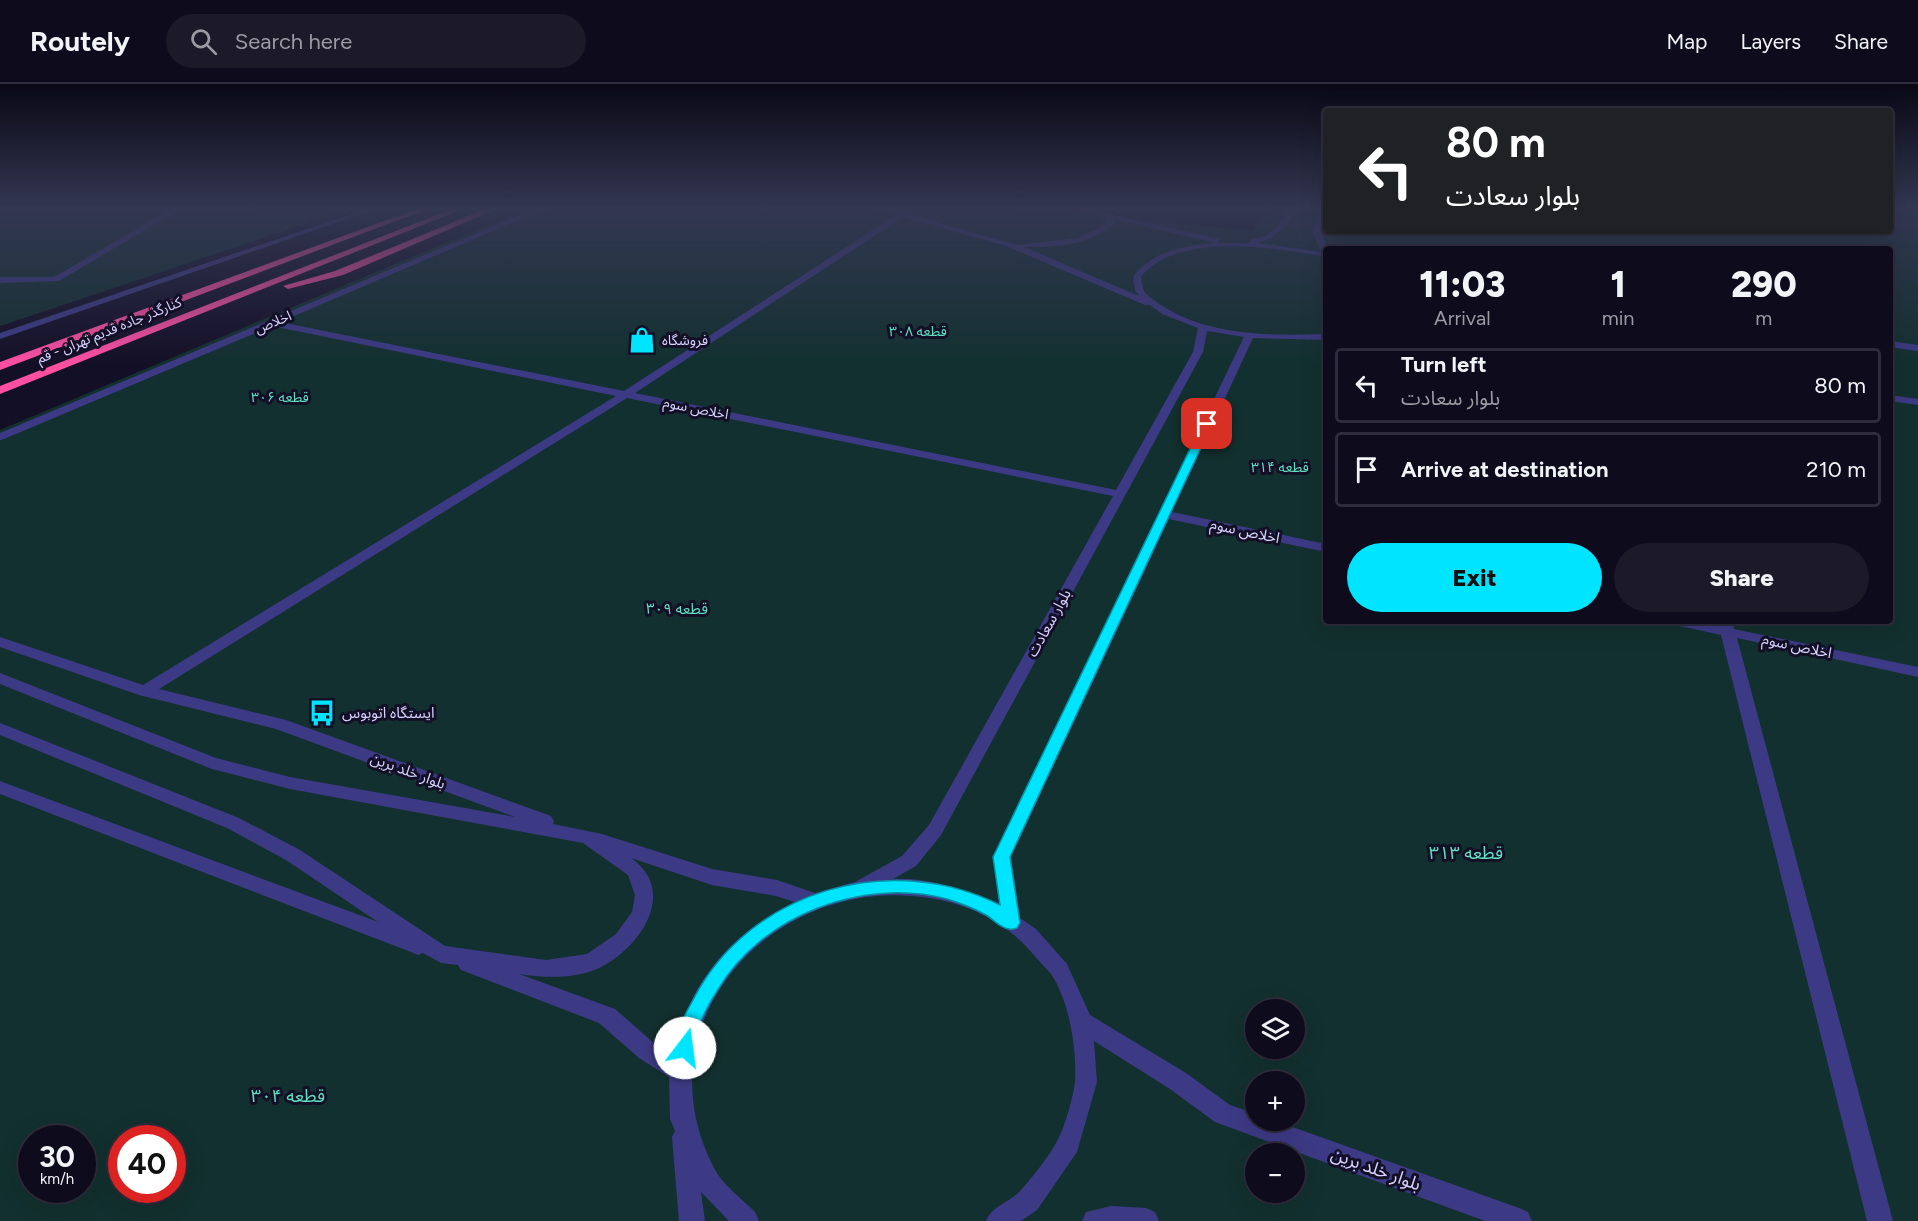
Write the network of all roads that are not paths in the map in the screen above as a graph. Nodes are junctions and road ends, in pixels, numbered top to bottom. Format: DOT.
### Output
graph roads {
  1 [pos="89,260"];
  2 [pos="223,260"];
  3 [pos="286,260"];
  4 [pos="328,260"];
  5 [pos="370,260"];
  6 [pos="419,260"];
  7 [pos="831,260"];
  8 [pos="1046,260"];
  9 [pos="1157,260"];
  10 [pos="0,280"];
  11 [pos="208,307"];
  12 [pos="1156,307"];
  13 [pos="272,322"];
  14 [pos="1203,327"];
  15 [pos="0,336"];
  16 [pos="1249,336"];
  17 [pos="1323,337"];
  18 [pos="1893,344"];
  19 [pos="1918,348"];
  20 [pos="0,366"];
  21 [pos="0,390"];
  22 [pos="626,394"];
  23 [pos="1893,398"];
  24 [pos="1918,402"];
  25 [pos="0,437"];
  26 [pos="1120,494"];
  27 [pos="1165,514"];
  28 [pos="1323,547"];
  29 [pos="1707,624"];
  30 [pos="1727,626"];
  31 [pos="0,642"];
  32 [pos="1918,672"];
  33 [pos="0,678"];
  34 [pos="145,691"];
  35 [pos="0,729"];
  36 [pos="4,792"];
  37 [pos="588,837"];
  38 [pos="857,889"];
  39 [pos="815,901"];
  40 [pos="1011,923"];
  41 [pos="441,954"];
  42 [pos="1082,1022"];
  43 [pos="680,1071"];
  44 [pos="682,1119"];
  45 [pos="692,1221"];
  46 [pos="746,1221"];
  47 [pos="999,1221"];
  48 [pos="1095,1221"];
  49 [pos="1146,1221"];
  50 [pos="1518,1221"];
  51 [pos="1880,1221"];
  1 -- 10 [label="street"];
  2 -- 15 [label="street"];
  3 -- 20 [label="highway"];
  4 -- 11 [label="highway, کنارگذر جاده قدیم تهران - قم"];
  5 -- 11 [label="highway"];
  6 -- 13 [label="street, اخلاص"];
  7 -- 22 [label="street"];
  8 -- 12 [label="street"];
  9 -- 12 [label="street"];
  11 -- 21 [label="highway, کنارگذر جاده قدیم تهران - قم"];
  12 -- 14 [label="street"];
  13 -- 22 [label="street, اخلاص سوم"];
  13 -- 25 [label="street, اخلاص"];
  14 -- 16 [label="street"];
  14 -- 26 [label="street, بلوار سعادت"];
  16 -- 17 [label="street"];
  16 -- 27 [label="street"];
  18 -- 19 [label="street"];
  22 -- 26 [label="street, اخلاص سوم"];
  22 -- 34 [label="street"];
  23 -- 24 [label="street"];
  26 -- 38 [label="street, بلوار سعادت"];
  27 -- 28 [label="street, اخلاص سوم"];
  27 -- 40 [label="street"];
  29 -- 30 [label="street, اخلاص سوم"];
  30 -- 32 [label="street, اخلاص سوم"];
  30 -- 51 [label="street"];
  31 -- 34 [label="street, بلوار خلد برین"];
  33 -- 37 [label="street"];
  34 -- 37 [label="street, بلوار خلد برین"];
  35 -- 41 [label="street"];
  36 -- 41 [label="street"];
  37 -- 39 [label="street, بلوار خلد برین"];
  37 -- 41 [label="street"];
  38 -- 39 [label="street"];
  38 -- 40 [label="street"];
  39 -- 43 [label="street"];
  40 -- 42 [label="street"];
  41 -- 43 [label="street"];
  42 -- 47 [label="street"];
  42 -- 50 [label="street, بلوار خلد برین"];
  43 -- 44 [label="street"];
  44 -- 45 [label="street"];
  44 -- 46 [label="street"];
  48 -- 49 [label="street"];
}
